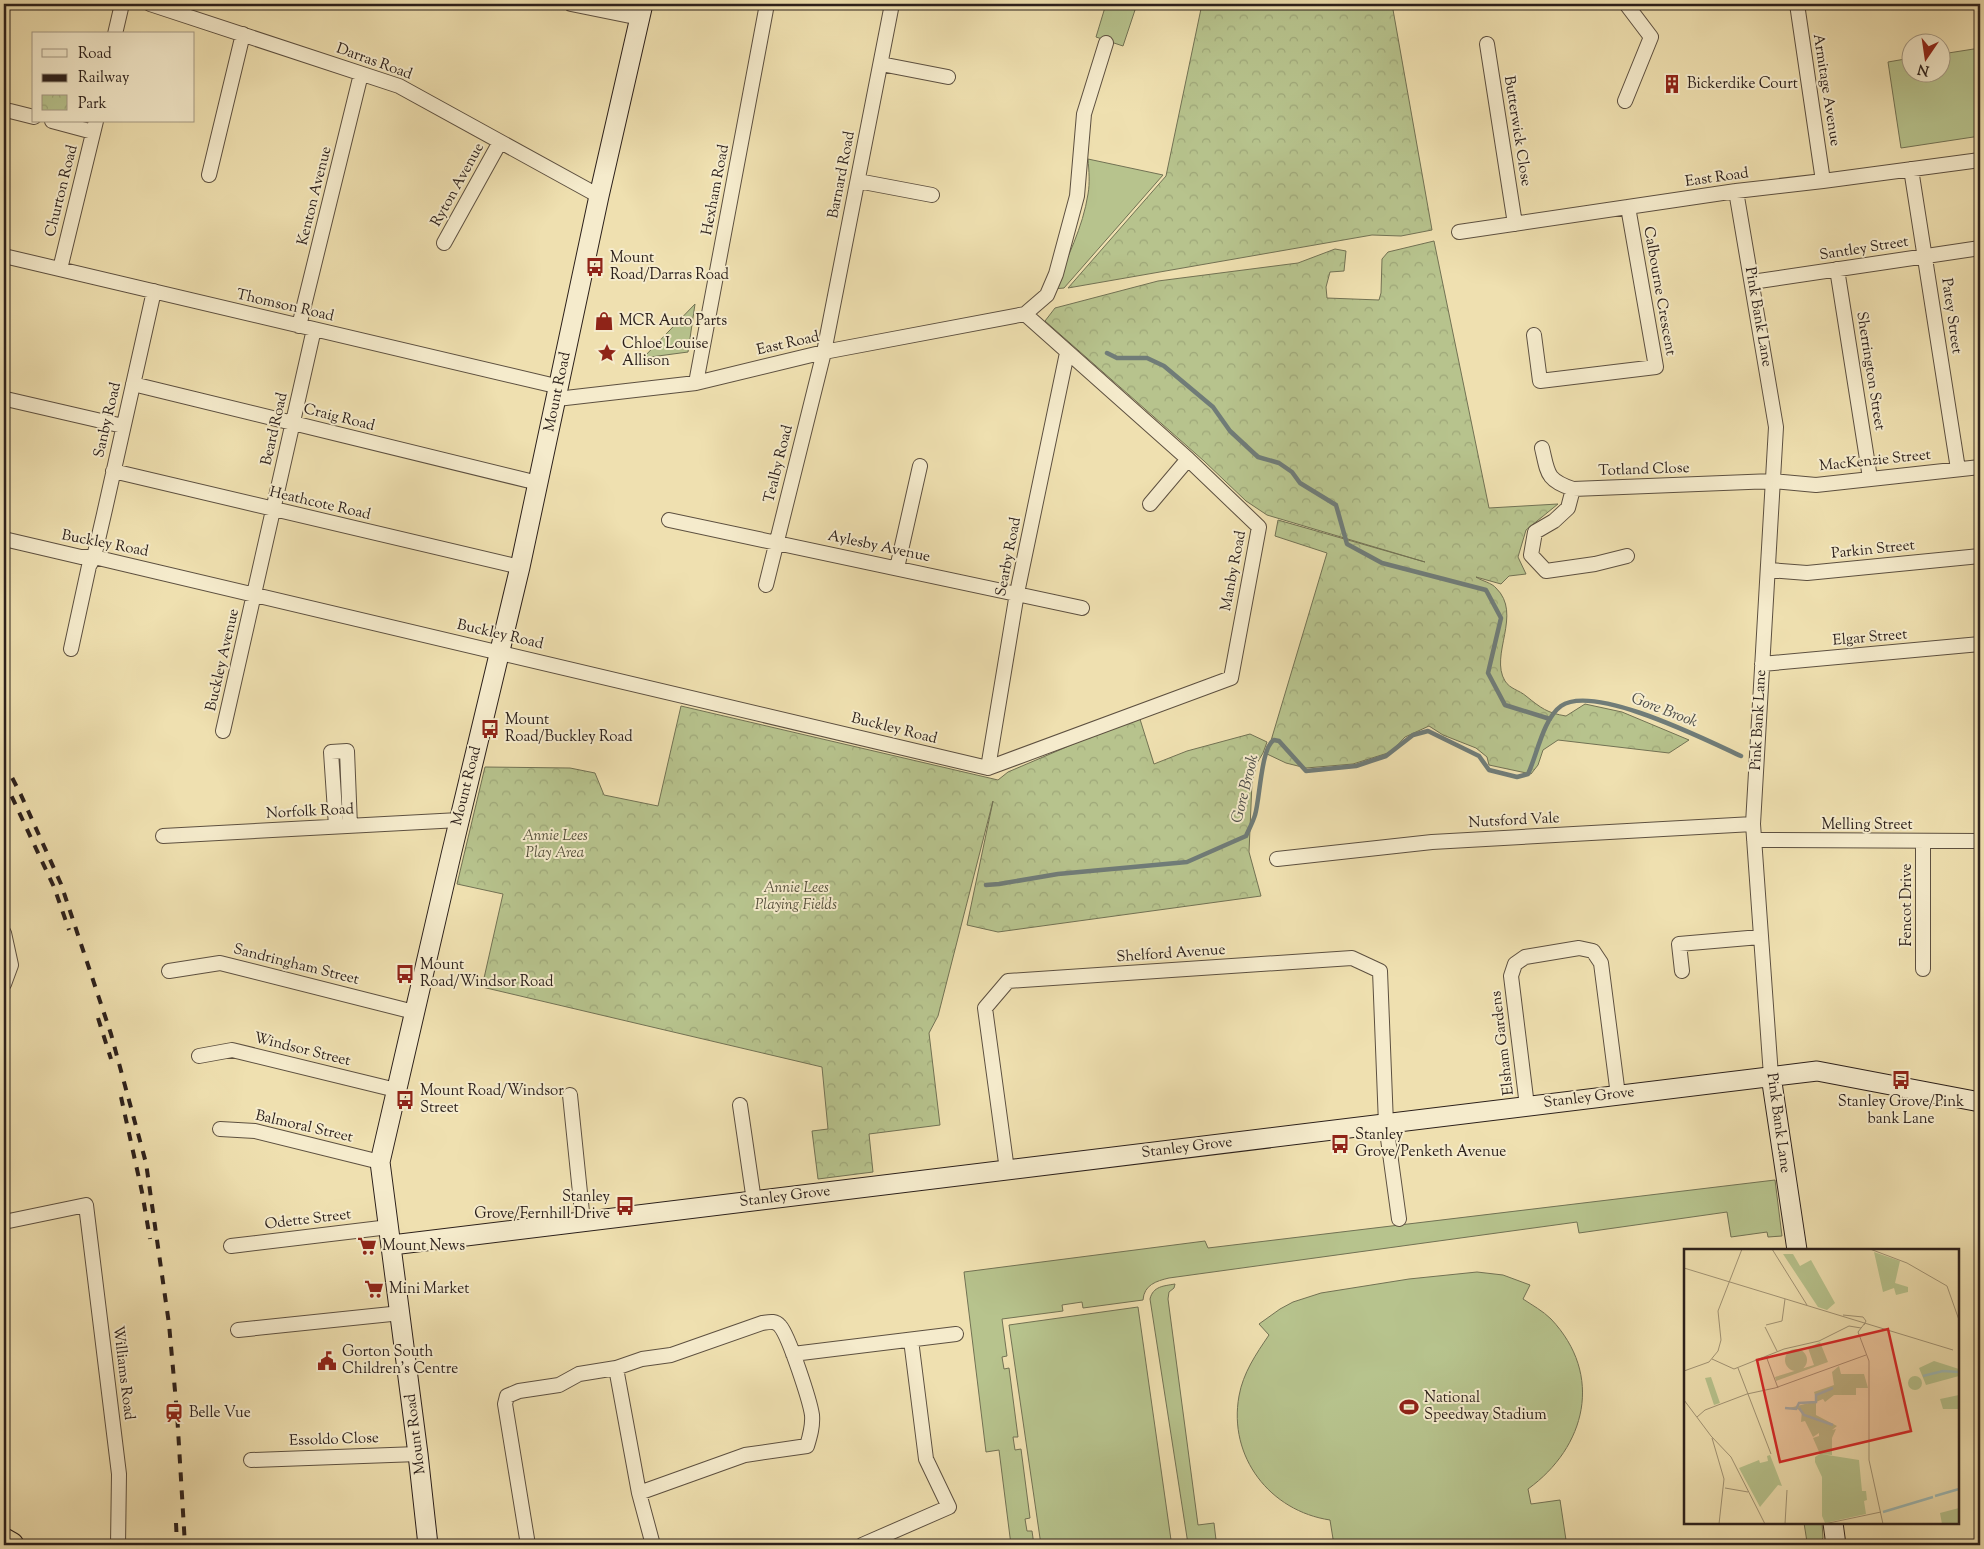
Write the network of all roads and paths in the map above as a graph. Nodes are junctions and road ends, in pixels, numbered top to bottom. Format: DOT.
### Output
graph roads {
  1 [pos="122,4"];
  2 [pos="150,4"];
  3 [pos="571,4"];
  4 [pos="767,4"];
  5 [pos="892,4"];
  6 [pos="1626,4"];
  7 [pos="1797,4"];
  8 [pos="641,11"];
  9 [pos="115,32"];
  10 [pos="243,34"];
  11 [pos="1106,42"];
  12 [pos="1487,44"];
  13 [pos="881,64"];
  14 [pos="361,74"];
  15 [pos="948,77"];
  16 [pos="1626,100"];
  17 [pos="10,111"];
  18 [pos="32,116"];
  19 [pos="59,122"];
  20 [pos="95,127"];
  21 [pos="500,142"];
  22 [pos="1980,160"];
  23 [pos="1911,169"];
  24 [pos="209,175"];
  25 [pos="858,181"];
  26 [pos="1823,181"];
  27 [pos="1736,191"];
  28 [pos="932,195"];
  29 [pos="599,196"];
  30 [pos="1628,207"];
  31 [pos="1515,224"];
  32 [pos="1459,232"];
  33 [pos="444,243"];
  34 [pos="1980,248"];
  35 [pos="4,256"];
  36 [pos="1926,256"];
  37 [pos="60,269"];
  38 [pos="1837,269"];
  39 [pos="1752,282"];
  40 [pos="154,291"];
  41 [pos="1025,314"];
  42 [pos="299,326"];
  43 [pos="314,329"];
  44 [pos="1534,335"];
  45 [pos="824,352"];
  46 [pos="1067,353"];
  47 [pos="696,383"];
  48 [pos="133,384"];
  49 [pos="558,393"];
  50 [pos="6,399"];
  51 [pos="293,423"];
  52 [pos="123,426"];
  53 [pos="1542,448"];
  54 [pos="1188,459"];
  55 [pos="920,466"];
  56 [pos="1980,467"];
  57 [pos="1958,469"];
  58 [pos="113,471"];
  59 [pos="1870,478"];
  60 [pos="1773,481"];
  61 [pos="538,483"];
  62 [pos="1573,489"];
  63 [pos="1150,504"];
  64 [pos="274,510"];
  65 [pos="669,520"];
  66 [pos="4,539"];
  67 [pos="776,542"];
  68 [pos="1627,556"];
  69 [pos="1980,556"];
  70 [pos="94,557"];
  71 [pos="520,567"];
  72 [pos="897,568"];
  73 [pos="1768,570"];
  74 [pos="766,585"];
  75 [pos="1018,593"];
  76 [pos="254,595"];
  77 [pos="1082,608"];
  78 [pos="1980,644"];
  79 [pos="71,649"];
  80 [pos="500,651"];
  81 [pos="1762,664"];
  82 [pos="223,731"];
  83 [pos="988,768"];
  84 [pos="459,820"];
  85 [pos="1754,824"];
  86 [pos="162,836"];
  87 [pos="1754,840"];
  88 [pos="1924,841"];
  89 [pos="1980,841"];
  90 [pos="1277,859"];
  91 [pos="4,933"];
  92 [pos="1760,937"];
  93 [pos="1923,969"];
  94 [pos="169,971"];
  95 [pos="1682,971"];
  96 [pos="4,984"];
  97 [pos="414,1012"];
  98 [pos="199,1056"];
  99 [pos="1771,1076"];
  100 [pos="396,1090"];
  101 [pos="570,1095"];
  102 [pos="1618,1095"];
  103 [pos="1980,1102"];
  104 [pos="740,1106"];
  105 [pos="1527,1106"];
  106 [pos="1386,1124"];
  107 [pos="220,1129"];
  108 [pos="380,1162"];
  109 [pos="1006,1170"];
  110 [pos="754,1201"];
  111 [pos="1399,1219"];
  112 [pos="4,1222"];
  113 [pos="583,1222"];
  114 [pos="391,1236"];
  115 [pos="231,1246"];
  116 [pos="1797,1249"];
  117 [pos="400,1313"];
  118 [pos="238,1330"];
  119 [pos="956,1334"];
  120 [pos="911,1340"];
  121 [pos="793,1354"];
  122 [pos="616,1368"];
  123 [pos="418,1454"];
  124 [pos="251,1460"];
  125 [pos="639,1493"];
  126 [pos="1833,1524"];
  127 [pos="888,1540"];
  128 [pos="4,1541"];
  129 [pos="11,1545"];
  130 [pos="118,1545"];
  131 [pos="428,1545"];
  132 [pos="528,1545"];
  133 [pos="653,1545"];
  134 [pos="862,1545"];
  135 [pos="1836,1545"];
  1 -- 9 [label="street"];
  2 -- 10 [label="street, Darras Road"];
  3 -- 8 [label="street"];
  4 -- 47 [label="street, Hexham Road"];
  5 -- 13 [label="street, Barnard Road"];
  6 -- 16 [label="street"];
  7 -- 26 [label="street, Armitage Avenue"];
  8 -- 29 [label="street, Mount Road"];
  10 -- 14 [label="street, Darras Road"];
  10 -- 24 [label="street"];
  11 -- 41 [label="street"];
  12 -- 31 [label="street, Butterwick Close"];
  13 -- 15 [label="street"];
  13 -- 25 [label="street, Barnard Road"];
  14 -- 21 [label="street, Darras Road"];
  14 -- 42 [label="street, Kenton Avenue"];
  17 -- 18 [label="street"];
  19 -- 20 [label="street"];
  20 -- 37 [label="street, Churton Road"];
  21 -- 29 [label="street, Darras Road"];
  21 -- 33 [label="street, Ryton Avenue"];
  22 -- 23 [label="street, East Road"];
  23 -- 26 [label="street, East Road"];
  23 -- 36 [label="street, Patey Street"];
  25 -- 28 [label="street"];
  25 -- 45 [label="street, Barnard Road"];
  26 -- 27 [label="street, East Road"];
  27 -- 30 [label="street, East Road"];
  27 -- 39 [label="street, Pink Bank Lane"];
  29 -- 49 [label="street, Mount Road"];
  30 -- 31 [label="street, East Road"];
  30 -- 44 [label="street, Calbourne Crescent"];
  31 -- 32 [label="street, East Road"];
  34 -- 36 [label="street, Santley Street"];
  35 -- 37 [label="street, Thomson Road"];
  36 -- 38 [label="street, Santley Street"];
  36 -- 57 [label="street, Patey Street"];
  37 -- 40 [label="street, Thomson Road"];
  38 -- 39 [label="street, Santley Street"];
  38 -- 59 [label="street, Sherrington Street"];
  39 -- 60 [label="street, Pink Bank Lane"];
  40 -- 42 [label="street, Thomson Road"];
  40 -- 48 [label="street, Sanby Road"];
  41 -- 45 [label="street, East Road"];
  41 -- 46 [label="street, Manby Road"];
  42 -- 43 [label="street, Thomson Road"];
  43 -- 49 [label="street, Thomson Road"];
  43 -- 51 [label="street, Beard Road"];
  45 -- 47 [label="street, East Road"];
  45 -- 67 [label="street, Tealby Road"];
  46 -- 54 [label="street, Manby Road"];
  46 -- 75 [label="street, Searby Road"];
  47 -- 49 [label="street, East Road"];
  48 -- 51 [label="street, Craig Road"];
  48 -- 52 [label="street, Sanby Road"];
  49 -- 61 [label="street, Mount Road"];
  50 -- 52 [label="street"];
  51 -- 61 [label="street, Craig Road"];
  51 -- 64 [label="street, Beard Road"];
  52 -- 58 [label="street, Sanby Road"];
  53 -- 62 [label="street"];
  54 -- 63 [label="street"];
  54 -- 83 [label="street, Manby Road"];
  55 -- 72 [label="street"];
  56 -- 57 [label="street, MacKenzie Street"];
  57 -- 59 [label="street, MacKenzie Street"];
  58 -- 64 [label="street, Heathcote Road"];
  58 -- 70 [label="street, Sanby Road"];
  59 -- 60 [label="street, MacKenzie Street"];
  60 -- 62 [label="street, Totland Close"];
  60 -- 73 [label="street, Pink Bank Lane"];
  61 -- 71 [label="street, Mount Road"];
  62 -- 68 [label="street"];
  64 -- 71 [label="street, Heathcote Road"];
  64 -- 76 [label="street, Beard Road"];
  65 -- 67 [label="street, Aylesby Avenue"];
  66 -- 70 [label="street, Buckley Road"];
  67 -- 72 [label="street, Aylesby Avenue"];
  67 -- 74 [label="street, Tealby Road"];
  69 -- 73 [label="street, Parkin Street"];
  70 -- 76 [label="street, Buckley Road"];
  70 -- 79 [label="street, Sanby Road"];
  71 -- 80 [label="street, Mount Road"];
  72 -- 75 [label="street, Aylesby Avenue"];
  73 -- 81 [label="street, Pink Bank Lane"];
  75 -- 77 [label="street, Aylesby Avenue"];
  75 -- 83 [label="street, Searby Road"];
  76 -- 80 [label="street, Buckley Road"];
  76 -- 82 [label="street, Buckley Avenue"];
  78 -- 81 [label="street, Elgar Street"];
  80 -- 83 [label="street, Buckley Road"];
  80 -- 84 [label="street, Mount Road"];
  81 -- 85 [label="street, Pink Bank Lane"];
  84 -- 86 [label="street, Norfolk Road"];
  84 -- 97 [label="street, Mount Road"];
  85 -- 87 [label="street, Pink Bank Lane"];
  85 -- 90 [label="street, Nutsford Vale"];
  87 -- 88 [label="street, Melling Street"];
  87 -- 92 [label="street, Pink Bank Lane"];
  88 -- 89 [label="street, Melling Street"];
  88 -- 93 [label="street, Fencot Drive"];
  91 -- 96 [label="street"];
  92 -- 95 [label="street"];
  92 -- 99 [label="street, Pink Bank Lane"];
  94 -- 97 [label="street, Sandringham Street"];
  97 -- 100 [label="street, Mount Road"];
  98 -- 100 [label="street, Windsor Street"];
  99 -- 102 [label="street, Stanley Grove"];
  99 -- 103 [label="street, Stanley Grove"];
  99 -- 116 [label="street, Pink Bank Lane"];
  100 -- 108 [label="street, Mount Road"];
  101 -- 113 [label="street"];
  102 -- 105 [label="street, Stanley Grove"];
  102 -- 105 [label="street, Elsham Gardens"];
  104 -- 110 [label="street"];
  105 -- 106 [label="street, Stanley Grove"];
  106 -- 109 [label="street, Stanley Grove"];
  106 -- 109 [label="street, Shelford Avenue"];
  106 -- 111 [label="street"];
  107 -- 108 [label="street, Balmoral Street"];
  108 -- 114 [label="street, Mount Road"];
  109 -- 110 [label="street, Stanley Grove"];
  110 -- 113 [label="street, Stanley Grove"];
  112 -- 130 [label="street, Williams Road"];
  113 -- 114 [label="street, Stanley Grove"];
  114 -- 115 [label="street, Odette Street"];
  114 -- 117 [label="street, Mount Road"];
  117 -- 118 [label="street"];
  117 -- 123 [label="street, Mount Road"];
  119 -- 120 [label="street"];
  120 -- 121 [label="street"];
  120 -- 127 [label="street"];
  121 -- 122 [label="street"];
  121 -- 125 [label="street"];
  122 -- 125 [label="street"];
  122 -- 132 [label="street"];
  123 -- 124 [label="street, Essoldo Close"];
  123 -- 131 [label="street, Mount Road"];
  125 -- 133 [label="street"];
  126 -- 135 [label="street"];
  127 -- 134 [label="street"];
  128 -- 129 [label="highway"];
}
